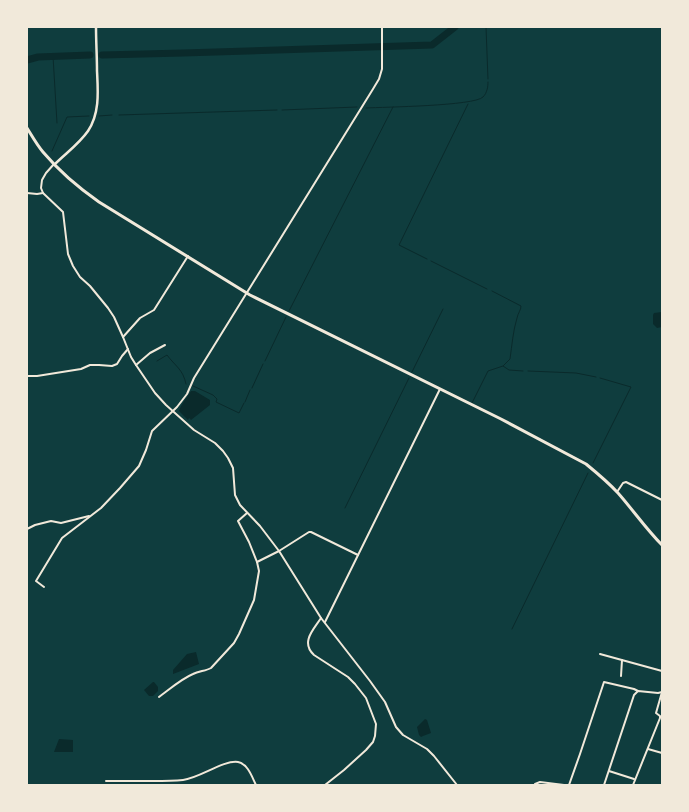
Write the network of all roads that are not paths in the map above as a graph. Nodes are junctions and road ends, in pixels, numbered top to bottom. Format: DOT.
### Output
graph roads {
  1 [pos="96,27"];
  2 [pos="382,27"];
  3 [pos="27,128"];
  4 [pos="55,164"];
  5 [pos="27,193"];
  6 [pos="43,193"];
  7 [pos="188,256"];
  8 [pos="246,293"];
  9 [pos="123,337"];
  10 [pos="165,345"];
  11 [pos="128,349"];
  12 [pos="136,365"];
  13 [pos="27,376"];
  14 [pos="440,389"];
  15 [pos="173,411"];
  16 [pos="617,492"];
  17 [pos="662,500"];
  18 [pos="247,513"];
  19 [pos="90,516"];
  20 [pos="27,529"];
  21 [pos="662,545"];
  22 [pos="279,551"];
  23 [pos="358,555"];
  24 [pos="258,562"];
  25 [pos="44,587"];
  26 [pos="321,618"];
  27 [pos="325,622"];
  28 [pos="600,654"];
  29 [pos="622,660"];
  30 [pos="662,671"];
  31 [pos="621,676"];
  32 [pos="638,691"];
  33 [pos="662,692"];
  34 [pos="159,697"];
  35 [pos="648,749"];
  36 [pos="662,754"];
  37 [pos="609,771"];
  38 [pos="635,779"];
  39 [pos="106,781"];
  40 [pos="535,784"];
  41 [pos="256,785"];
  42 [pos="325,785"];
  43 [pos="458,785"];
  44 [pos="564,785"];
  45 [pos="569,785"];
  46 [pos="604,785"];
  47 [pos="633,785"];
  1 -- 4 [label="street"];
  2 -- 8 [label="street"];
  3 -- 4 [label="main road"];
  4 -- 6 [label="street"];
  4 -- 7 [label="main road"];
  5 -- 6 [label="street"];
  6 -- 9 [label="street"];
  7 -- 8 [label="main road"];
  7 -- 9 [label="street"];
  8 -- 14 [label="main road"];
  8 -- 15 [label="street"];
  9 -- 11 [label="street"];
  10 -- 12 [label="street"];
  11 -- 12 [label="street"];
  11 -- 13 [label="street"];
  12 -- 15 [label="street"];
  14 -- 16 [label="main road"];
  14 -- 23 [label="street"];
  15 -- 18 [label="street"];
  15 -- 19 [label="street"];
  16 -- 17 [label="street"];
  16 -- 21 [label="main road"];
  18 -- 22 [label="street"];
  18 -- 24 [label="street"];
  19 -- 20 [label="street"];
  19 -- 25 [label="street"];
  22 -- 23 [label="street"];
  22 -- 24 [label="street"];
  22 -- 26 [label="street"];
  23 -- 27 [label="street"];
  24 -- 34 [label="street"];
  26 -- 27 [label="street"];
  26 -- 42 [label="street"];
  27 -- 43 [label="street"];
  28 -- 29 [label="street"];
  29 -- 30 [label="street"];
  29 -- 31 [label="street"];
  32 -- 33 [label="street"];
  32 -- 37 [label="street"];
  32 -- 45 [label="street"];
  33 -- 35 [label="street"];
  35 -- 36 [label="street"];
  35 -- 38 [label="street"];
  37 -- 38 [label="street"];
  37 -- 46 [label="street"];
  38 -- 47 [label="street"];
  39 -- 41 [label="street"];
  40 -- 44 [label="street"];
}
